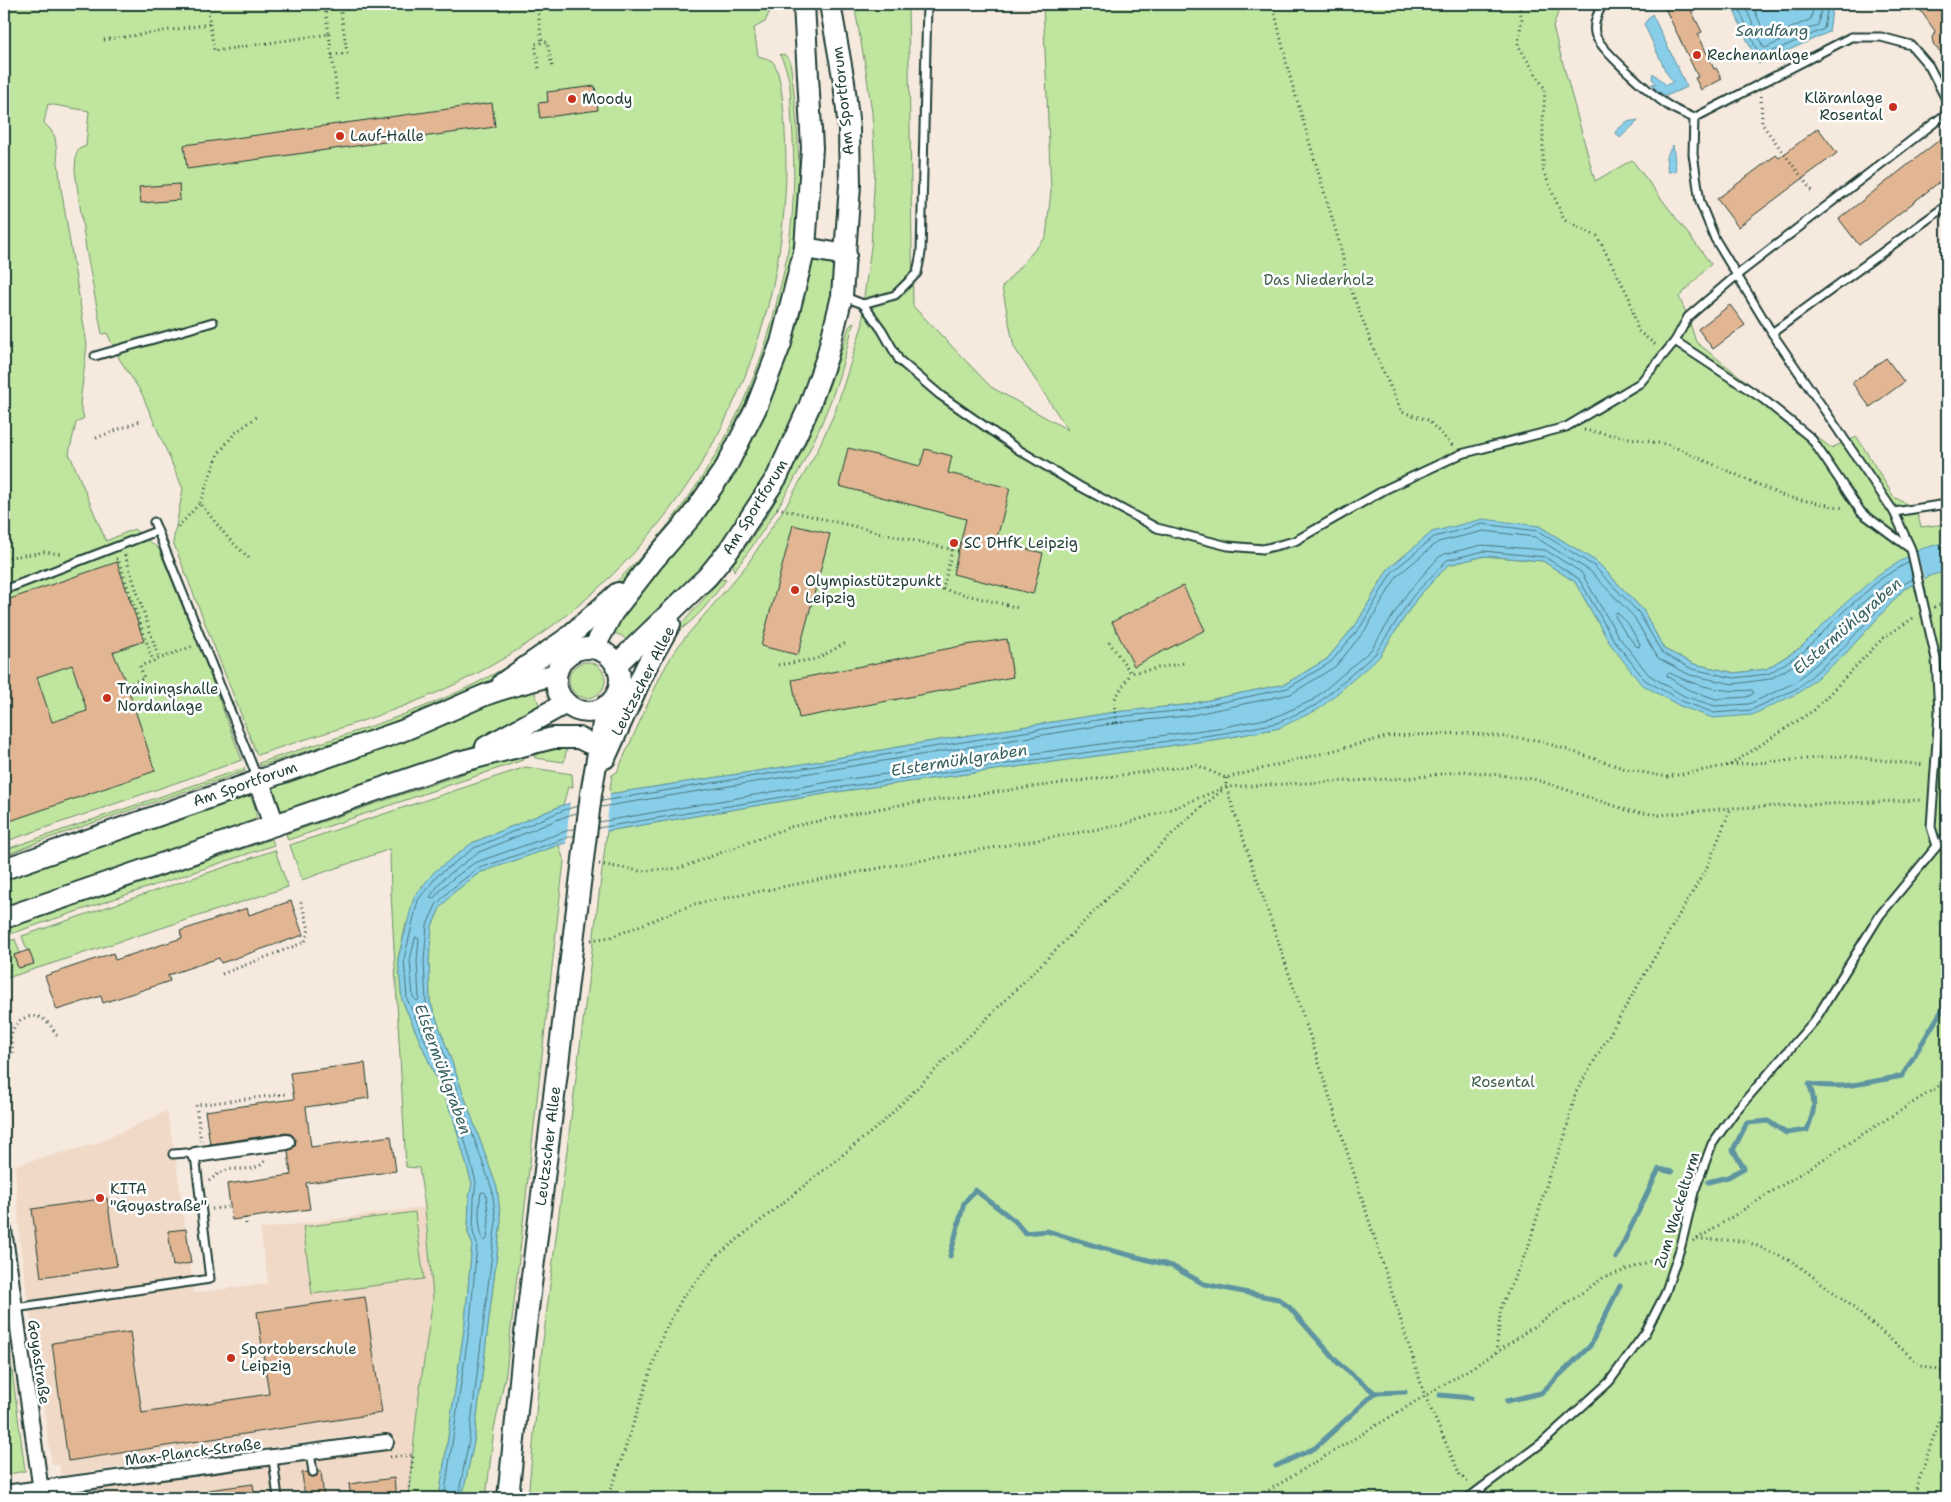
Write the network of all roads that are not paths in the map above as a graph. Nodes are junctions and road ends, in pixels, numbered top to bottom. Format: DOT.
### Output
graph roads {
  1 [pos="804,4"];
  2 [pos="830,4"];
  3 [pos="927,4"];
  4 [pos="1603,4"];
  5 [pos="821,37"];
  6 [pos="1947,101"];
  7 [pos="1947,113"];
  8 [pos="1694,118"];
  9 [pos="1947,205"];
  10 [pos="805,248"];
  11 [pos="846,255"];
  12 [pos="1736,275"];
  13 [pos="842,296"];
  14 [pos="863,304"];
  15 [pos="213,322"];
  16 [pos="1772,333"];
  17 [pos="1675,341"];
  18 [pos="95,356"];
  19 [pos="1947,504"];
  20 [pos="1894,512"];
  21 [pos="154,522"];
  22 [pos="157,531"];
  23 [pos="1911,549"];
  24 [pos="652,562"];
  25 [pos="708,576"];
  26 [pos="4,590"];
  27 [pos="594,648"];
  28 [pos="616,665"];
  29 [pos="556,674"];
  30 [pos="485,696"];
  31 [pos="606,706"];
  32 [pos="575,707"];
  33 [pos="589,743"];
  34 [pos="455,764"];
  35 [pos="258,779"];
  36 [pos="591,794"];
  37 [pos="274,825"];
  38 [pos="1947,836"];
  39 [pos="1937,846"];
  40 [pos="4,869"];
  41 [pos="4,918"];
  42 [pos="287,1142"];
  43 [pos="173,1154"];
  44 [pos="198,1154"];
  45 [pos="4,1230"];
  46 [pos="15,1308"];
  47 [pos="386,1442"];
  48 [pos="310,1453"];
  49 [pos="273,1459"];
  50 [pos="313,1472"];
  51 [pos="4,1493"];
  52 [pos="42,1493"];
  53 [pos="278,1498"];
  54 [pos="508,1498"];
  55 [pos="1468,1498"];
  1 -- 5 [label="main road, Am Sportforum"];
  2 -- 5 [label="main road, Am Sportforum"];
  3 -- 14 [label="lane"];
  4 -- 8 [label="lane"];
  5 -- 10 [label="main road, Am Sportforum"];
  5 -- 11 [label="main road, Am Sportforum"];
  6 -- 8 [label="lane"];
  7 -- 12 [label="lane"];
  8 -- 12 [label="lane"];
  9 -- 16 [label="lane"];
  10 -- 11 [label="main road"];
  10 -- 24 [label="main road, Am Sportforum"];
  11 -- 13 [label="main road, Am Sportforum"];
  12 -- 16 [label="lane"];
  12 -- 17 [label="lane"];
  13 -- 14 [label="lane"];
  13 -- 25 [label="main road, Am Sportforum"];
  14 -- 17 [label="lane"];
  15 -- 18 [label="lane"];
  16 -- 20 [label="lane"];
  17 -- 23 [label="lane"];
  19 -- 20 [label="lane"];
  20 -- 23 [label="lane"];
  21 -- 22 [label="lane"];
  22 -- 26 [label="lane"];
  22 -- 35 [label="lane"];
  23 -- 39 [label="lane"];
  24 -- 27 [label="main road, Am Sportforum"];
  24 -- 30 [label="main road, Am Sportforum"];
  25 -- 28 [label="main road, Am Sportforum"];
  25 -- 36 [label="main road, Leutzscher Allee"];
  27 -- 28 [label="main road"];
  27 -- 29 [label="main road"];
  28 -- 31 [label="main road"];
  29 -- 30 [label="main road, Am Sportforum"];
  29 -- 32 [label="main road"];
  30 -- 35 [label="main road, Am Sportforum"];
  31 -- 32 [label="main road"];
  31 -- 36 [label="main road, Leutzscher Allee"];
  32 -- 33 [label="main road, Leutzscher Allee"];
  32 -- 34 [label="main road"];
  33 -- 34 [label="main road"];
  33 -- 36 [label="main road, Leutzscher Allee"];
  34 -- 37 [label="main road"];
  35 -- 37 [label="main road"];
  35 -- 40 [label="main road, Am Sportforum"];
  36 -- 54 [label="main road, Leutzscher Allee"];
  37 -- 41 [label="main road"];
  38 -- 39 [label="lane, Zum Wackelturm"];
  39 -- 55 [label="lane, Zum Wackelturm"];
  42 -- 44 [label="street"];
  43 -- 44 [label="lane"];
  44 -- 46 [label="lane"];
  45 -- 46 [label="street, Goyastraße"];
  46 -- 52 [label="street, Goyastraße"];
  47 -- 48 [label="street, Max-Planck-Straße"];
  48 -- 49 [label="street, Max-Planck-Straße"];
  48 -- 50 [label="lane"];
  49 -- 52 [label="street, Max-Planck-Straße"];
  49 -- 53 [label="lane"];
  51 -- 52 [label="street, Max-Planck-Straße"];
}
